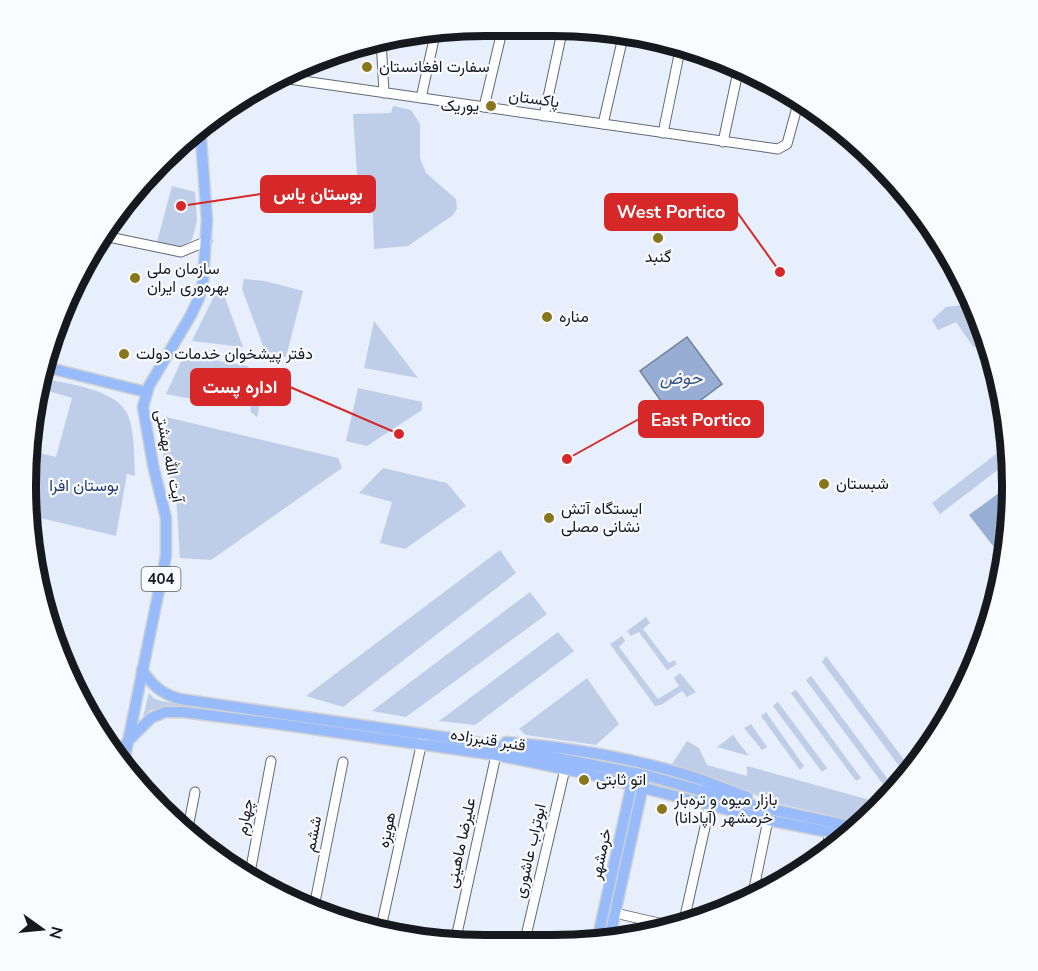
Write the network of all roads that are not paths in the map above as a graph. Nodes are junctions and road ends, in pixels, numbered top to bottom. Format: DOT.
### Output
graph roads {
  1 [pos="500,36"];
  2 [pos="561,36"];
  3 [pos="434,39"];
  4 [pos="622,42"];
  5 [pos="382,48"];
  6 [pos="679,54"];
  7 [pos="737,76"];
  8 [pos="294,80"];
  9 [pos="384,93"];
  10 [pos="421,98"];
  11 [pos="484,107"];
  12 [pos="797,109"];
  13 [pos="544,116"];
  14 [pos="603,124"];
  15 [pos="663,133"];
  16 [pos="201,138"];
  17 [pos="723,142"];
  18 [pos="111,237"];
  19 [pos="207,241"];
  20 [pos="51,369"];
  21 [pos="146,392"];
  22 [pos="142,670"];
  23 [pos="423,740"];
  24 [pos="464,740"];
  25 [pos="128,742"];
  26 [pos="125,754"];
  27 [pos="496,755"];
  28 [pos="271,761"];
  29 [pos="343,762"];
  30 [pos="565,769"];
  31 [pos="640,774"];
  32 [pos="637,786"];
  33 [pos="195,792"];
  34 [pos="710,805"];
  35 [pos="790,813"];
  36 [pos="768,820"];
  37 [pos="189,823"];
  38 [pos="846,825"];
  39 [pos="830,832"];
  40 [pos="836,834"];
  41 [pos="828,840"];
  42 [pos="251,868"];
  43 [pos="754,887"];
  44 [pos="315,902"];
  45 [pos="615,913"];
  46 [pos="685,915"];
  47 [pos="382,923"];
  48 [pos="657,923"];
  49 [pos="611,931"];
  50 [pos="599,932"];
  51 [pos="457,934"];
  52 [pos="526,935"];
  1 -- 11 [label="street"];
  2 -- 13 [label="street"];
  3 -- 10 [label="street"];
  4 -- 14 [label="street"];
  5 -- 9 [label="street"];
  6 -- 15 [label="street"];
  7 -- 17 [label="street"];
  8 -- 9 [label="street, پاکستان"];
  9 -- 10 [label="street, پاکستان"];
  10 -- 11 [label="street, پاکستان"];
  11 -- 13 [label="street, پاکستان"];
  12 -- 17 [label="street, پاکستان"];
  13 -- 14 [label="street, پاکستان"];
  14 -- 15 [label="street, پاکستان"];
  15 -- 17 [label="street, پاکستان"];
  16 -- 19 [label="main road, آیت الله بهشتی / 404"];
  18 -- 19 [label="street"];
  19 -- 21 [label="main road, آیت الله بهشتی / 404"];
  20 -- 21 [label="main road"];
  21 -- 22 [label="main road, آیت الله بهشتی / 404"];
  22 -- 23 [label="main road, قنبر قنبرزاده"];
  22 -- 25 [label="main road, آیت الله بهشتی / 404"];
  23 -- 24 [label="main road, قنبر قنبرزاده"];
  23 -- 25 [label="main road, قنبر قنبرزاده"];
  23 -- 27 [label="main road, قنبر قنبرزاده"];
  23 -- 47 [label="street, هویزه"];
  24 -- 31 [label="main road, قنبر قنبرزاده"];
  24 -- 35 [label="main road"];
  25 -- 26 [label="main road, آیت الله بهشتی / 404"];
  27 -- 30 [label="main road, قنبر قنبرزاده"];
  27 -- 51 [label="street, علیرضا ماهینی"];
  28 -- 42 [label="street, چهارم"];
  29 -- 44 [label="street, ششم"];
  30 -- 32 [label="main road, قنبر قنبرزاده"];
  30 -- 52 [label="street, ابوتراب عاشوری"];
  31 -- 32 [label="main road, خرمشهر"];
  31 -- 35 [label="main road, قنبر قنبرزاده"];
  32 -- 34 [label="main road, قنبر قنبرزاده"];
  32 -- 45 [label="main road, خرمشهر"];
  32 -- 50 [label="main road, خرمشهر"];
  33 -- 37 [label="street"];
  34 -- 36 [label="main road, قنبر قنبرزاده"];
  34 -- 46 [label="street"];
  35 -- 38 [label="main road, قنبر قنبرزاده"];
  36 -- 39 [label="main road, قنبر قنبرزاده"];
  36 -- 43 [label="street"];
  39 -- 40 [label="main road, قنبر قنبرزاده"];
  39 -- 41 [label="street"];
  45 -- 48 [label="street"];
  45 -- 49 [label="main road, خرمشهر"];
}
